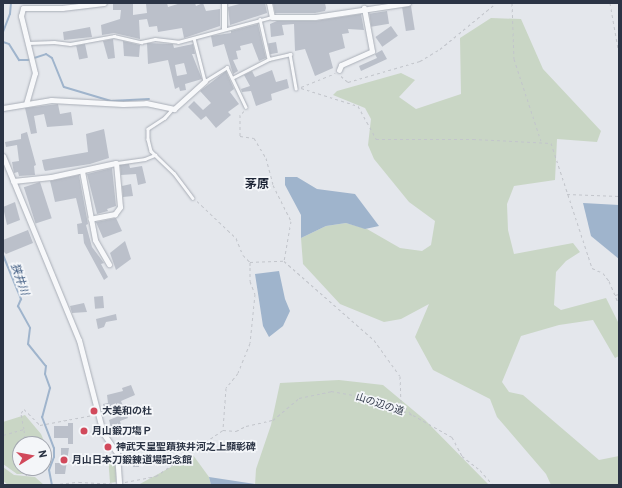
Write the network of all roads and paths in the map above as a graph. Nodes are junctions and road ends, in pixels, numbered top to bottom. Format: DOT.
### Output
graph roads {
  1 [pos="104,3"];
  2 [pos="224,3"];
  3 [pos="269,3"];
  4 [pos="408,3"];
  5 [pos="496,3"];
  6 [pos="512,3"];
  7 [pos="610,3"];
  8 [pos="364,8"];
  9 [pos="272,17"];
  10 [pos="260,19"];
  11 [pos="224,28"];
  12 [pos="194,38"];
  13 [pos="28,43"];
  14 [pos="619,54"];
  15 [pos="269,59"];
  16 [pos="339,70"];
  17 [pos="232,78"];
  18 [pos="205,81"];
  19 [pos="296,88"];
  20 [pos="26,104"];
  21 [pos="246,107"];
  22 [pos="3,108"];
  23 [pos="174,109"];
  24 [pos="541,142"];
  25 [pos="155,155"];
  26 [pos="3,156"];
  27 [pos="116,163"];
  28 [pos="82,171"];
  29 [pos="13,181"];
  30 [pos="567,194"];
  31 [pos="619,196"];
  32 [pos="193,198"];
  33 [pos="90,219"];
  34 [pos="284,261"];
  35 [pos="250,262"];
  36 [pos="109,264"];
  37 [pos="619,294"];
  38 [pos="615,295"];
  39 [pos="619,305"];
  40 [pos="98,414"];
  41 [pos="413,415"];
  42 [pos="24,429"];
  43 [pos="223,430"];
  44 [pos="3,435"];
  45 [pos="25,436"];
  46 [pos="122,483"];
  47 [pos="48,485"];
  48 [pos="52,485"];
  49 [pos="126,485"];
  50 [pos="493,485"];
  1 -- 13 [label="street"];
  2 -- 11 [label="street"];
  3 -- 9 [label="street"];
  4 -- 8 [label="street"];
  5 -- 16 [label="path"];
  6 -- 24 [label="path"];
  7 -- 14 [label="path"];
  8 -- 9 [label="street"];
  8 -- 16 [label="street"];
  9 -- 10 [label="lane"];
  10 -- 11 [label="lane"];
  10 -- 15 [label="lane"];
  11 -- 12 [label="lane"];
  12 -- 13 [label="lane"];
  12 -- 18 [label="lane"];
  13 -- 20 [label="street"];
  15 -- 17 [label="lane"];
  15 -- 19 [label="lane"];
  16 -- 19 [label="path"];
  17 -- 18 [label="lane"];
  17 -- 21 [label="lane"];
  18 -- 23 [label="street"];
  19 -- 24 [label="path"];
  20 -- 22 [label="street"];
  20 -- 23 [label="street"];
  21 -- 34 [label="path"];
  23 -- 25 [label="lane"];
  24 -- 30 [label="path"];
  25 -- 27 [label="lane"];
  25 -- 32 [label="lane"];
  26 -- 29 [label="street"];
  27 -- 28 [label="street"];
  27 -- 33 [label="street"];
  28 -- 29 [label="street"];
  28 -- 33 [label="street"];
  29 -- 40 [label="street"];
  30 -- 31 [label="path"];
  30 -- 38 [label="path"];
  32 -- 35 [label="path"];
  33 -- 36 [label="street"];
  34 -- 35 [label="path"];
  34 -- 41 [label="path"];
  35 -- 43 [label="path"];
  37 -- 38 [label="path"];
  38 -- 39 [label="path"];
  40 -- 42 [label="path"];
  40 -- 46 [label="street"];
  41 -- 43 [label="path, 山の辺の道"];
  41 -- 50 [label="path, 山の辺の道"];
  42 -- 44 [label="path"];
  42 -- 45 [label="path"];
  43 -- 46 [label="path, 山の辺の道"];
  46 -- 48 [label="path, 山の辺の道"];
  46 -- 49 [label="path"];
  47 -- 48 [label="path, 山の辺の道"];
}
